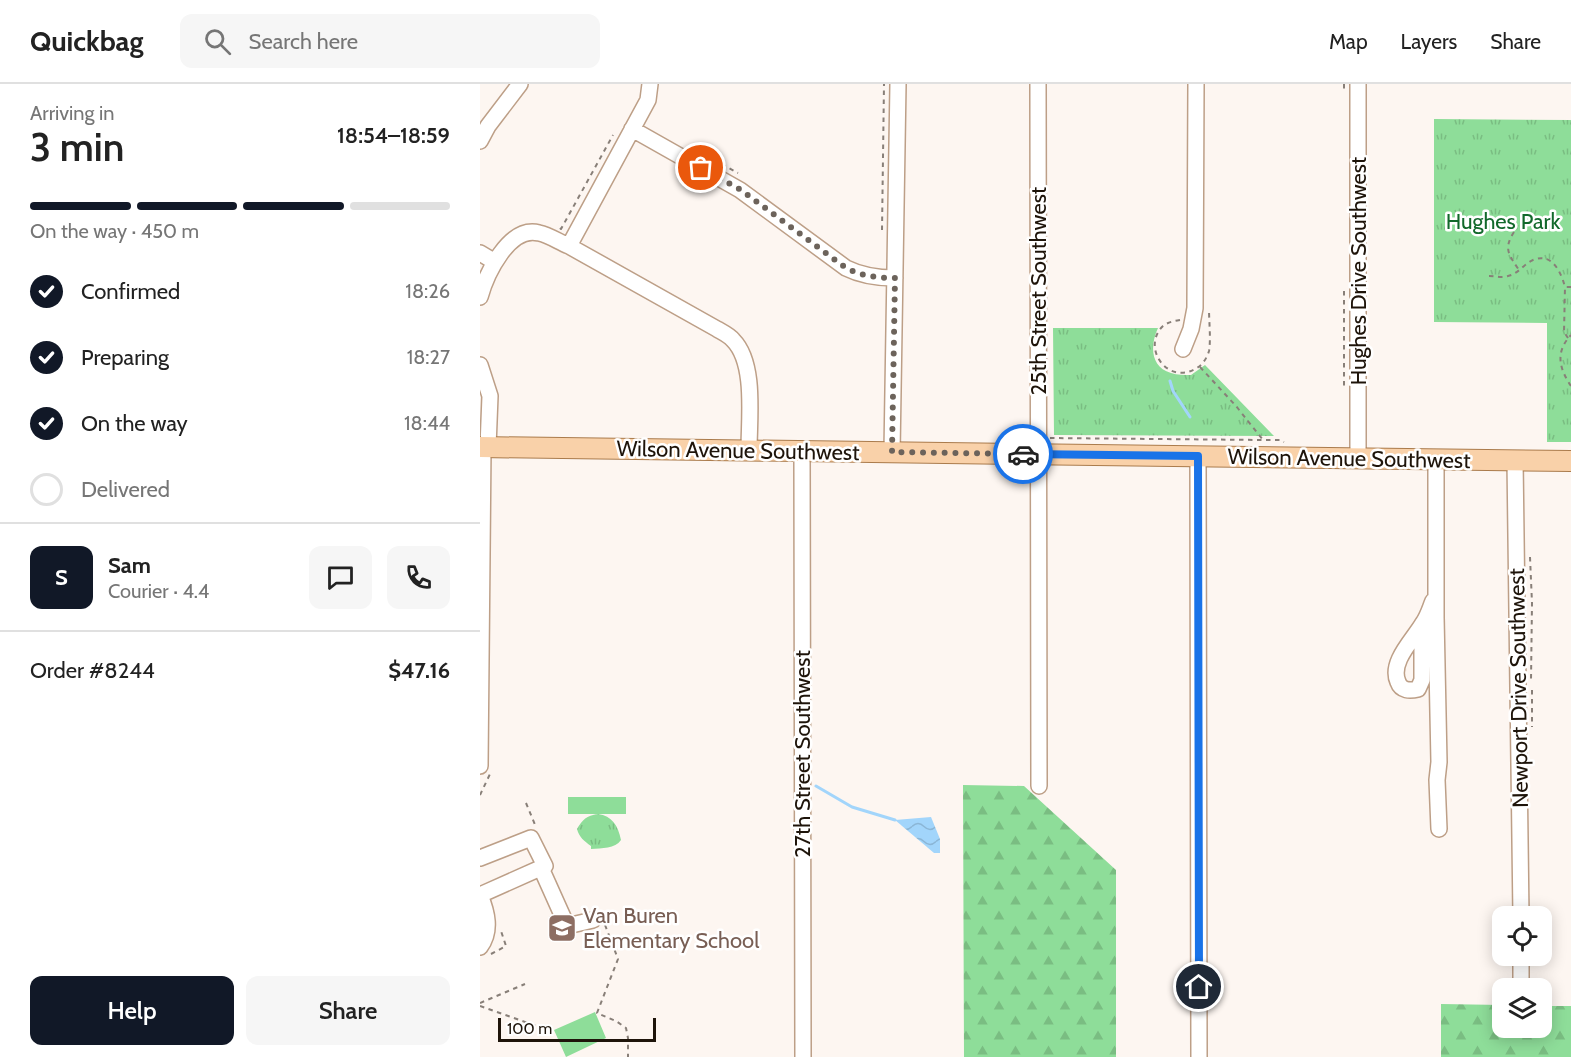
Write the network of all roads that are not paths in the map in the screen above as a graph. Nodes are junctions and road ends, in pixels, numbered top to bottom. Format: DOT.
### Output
graph roads {
  1 [pos="520,84"];
  2 [pos="650,84"];
  3 [pos="898,84"];
  4 [pos="1038,84"];
  5 [pos="1196,84"];
  6 [pos="1358,84"];
  7 [pos="632,129"];
  8 [pos="480,141"];
  9 [pos="569,246"];
  10 [pos="480,253"];
  11 [pos="495,262"];
  12 [pos="895,278"];
  13 [pos="480,297"];
  14 [pos="1183,349"];
  15 [pos="480,365"];
  16 [pos="484,447"];
  17 [pos="748,450"];
  18 [pos="802,451"];
  19 [pos="892,452"];
  20 [pos="1039,454"];
  21 [pos="1198,456"];
  22 [pos="1358,458"];
  23 [pos="1436,459"];
  24 [pos="1515,460"];
  25 [pos="1571,461"];
  26 [pos="1436,592"];
  27 [pos="1422,625"];
  28 [pos="480,675"];
  29 [pos="485,769"];
  30 [pos="1039,786"];
  31 [pos="1439,829"];
  32 [pos="480,858"];
  33 [pos="541,868"];
  34 [pos="480,895"];
  35 [pos="1521,906"];
  36 [pos="593,920"];
  37 [pos="484,951"];
  38 [pos="802,1057"];
  39 [pos="1199,1057"];
  1 -- 8 [label="street"];
  2 -- 7 [label="street"];
  3 -- 12 [label="street"];
  4 -- 20 [label="street, 25th Street Southwest"];
  5 -- 14 [label="street"];
  6 -- 22 [label="street, Hughes Drive Southwest"];
  7 -- 9 [label="street"];
  7 -- 12 [label="street"];
  9 -- 11 [label="street"];
  9 -- 17 [label="street"];
  10 -- 11 [label="street"];
  11 -- 13 [label="street"];
  12 -- 19 [label="street"];
  15 -- 16 [label="street"];
  16 -- 17 [label="main road, Wilson Avenue Southwest"];
  16 -- 28 [label="street"];
  17 -- 18 [label="main road, Wilson Avenue Southwest"];
  18 -- 19 [label="main road, Wilson Avenue Southwest"];
  18 -- 38 [label="street, 27th Street Southwest"];
  19 -- 20 [label="main road, Wilson Avenue Southwest"];
  20 -- 21 [label="main road, Wilson Avenue Southwest"];
  20 -- 30 [label="street, 25th Street Southwest"];
  21 -- 22 [label="main road, Wilson Avenue Southwest"];
  21 -- 39 [label="street"];
  22 -- 23 [label="main road, Wilson Avenue Southwest"];
  23 -- 24 [label="main road, Wilson Avenue Southwest"];
  23 -- 26 [label="street"];
  24 -- 25 [label="main road, Wilson Avenue Southwest"];
  24 -- 35 [label="street, Newport Drive Southwest"];
  26 -- 27 [label="street"];
  26 -- 31 [label="street"];
  28 -- 29 [label="street"];
  32 -- 33 [label="street"];
  33 -- 34 [label="street"];
  33 -- 36 [label="street"];
  34 -- 37 [label="street"];
}
